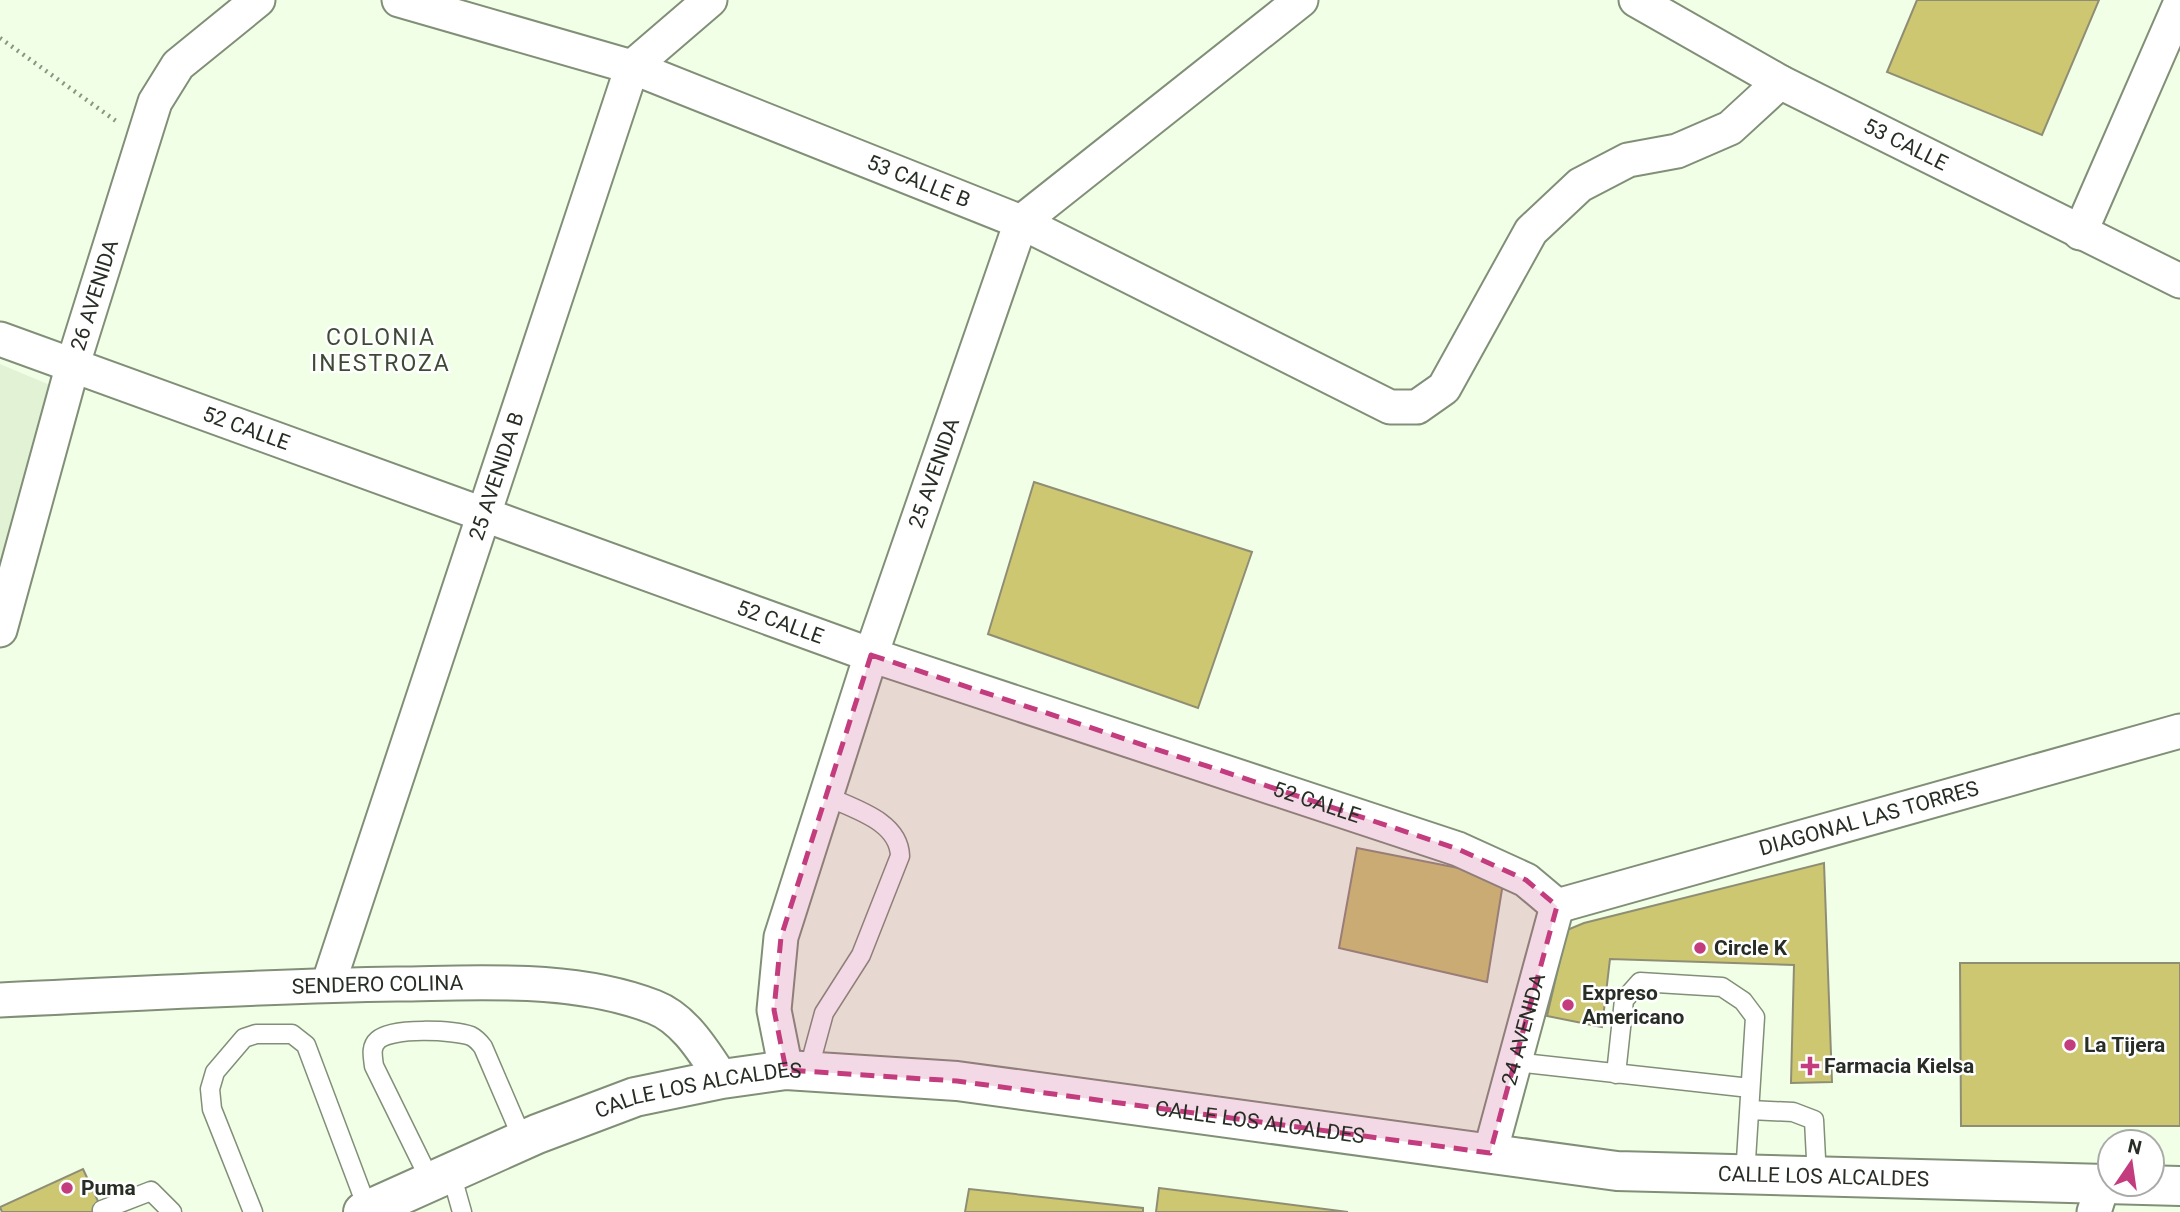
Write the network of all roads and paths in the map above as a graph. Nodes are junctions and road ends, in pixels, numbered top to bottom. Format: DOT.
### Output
graph roads {
  1 [pos="258,0"];
  2 [pos="399,0"];
  3 [pos="710,0"];
  4 [pos="1301,0"];
  5 [pos="1636,0"];
  6 [pos="2180,4"];
  7 [pos="0,38"];
  8 [pos="632,67"];
  9 [pos="1780,82"];
  10 [pos="143,141"];
  11 [pos="1021,222"];
  12 [pos="2080,233"];
  13 [pos="2180,281"];
  14 [pos="0,339"];
  15 [pos="73,364"];
  16 [pos="481,516"];
  17 [pos="0,630"];
  18 [pos="871,655"];
  19 [pos="2180,731"];
  20 [pos="826,796"];
  21 [pos="1557,905"];
  22 [pos="328,985"];
  23 [pos="0,1000"];
  24 [pos="1515,1062"];
  25 [pos="797,1071"];
  26 [pos="1616,1074"];
  27 [pos="722,1079"];
  28 [pos="1750,1088"];
  29 [pos="1750,1110"];
  30 [pos="523,1140"];
  31 [pos="1490,1153"];
  32 [pos="1745,1175"];
  33 [pos="441,1177"];
  34 [pos="1818,1178"];
  35 [pos="2096,1198"];
  36 [pos="102,1210"];
  37 [pos="366,1211"];
  38 [pos="172,1212"];
  39 [pos="253,1212"];
  40 [pos="462,1212"];
  1 -- 10 [label="street, 26 AVENIDA"];
  2 -- 8 [label="street, 53 CALLE B"];
  3 -- 8 [label="street"];
  4 -- 11 [label="street"];
  5 -- 9 [label="street, 53 CALLE"];
  6 -- 12 [label="street"];
  7 -- 10 [label="path"];
  8 -- 11 [label="street, 53 CALLE B"];
  8 -- 16 [label="street, 25 AVENIDA B"];
  9 -- 11 [label="street, 53 CALLE B"];
  9 -- 12 [label="street, 53 CALLE"];
  10 -- 15 [label="street, 26 AVENIDA"];
  11 -- 18 [label="street, 25 AVENIDA"];
  12 -- 13 [label="street, 53 CALLE"];
  14 -- 15 [label="street, 52 CALLE"];
  15 -- 16 [label="street, 52 CALLE"];
  15 -- 17 [label="street, 26 AVENIDA"];
  16 -- 18 [label="street, 52 CALLE"];
  16 -- 22 [label="street, 25 AVENIDA B"];
  18 -- 20 [label="street, 25 AVENIDA"];
  18 -- 21 [label="street, 52 CALLE"];
  19 -- 21 [label="street, DIAGONAL LAS TORRES"];
  20 -- 25 [label="street, 25 AVENIDA"];
  20 -- 25 [label="lane"];
  21 -- 24 [label="street, 24 AVENIDA"];
  22 -- 23 [label="street, SENDERO COLINA"];
  22 -- 27 [label="street, SENDERO COLINA"];
  24 -- 26 [label="lane"];
  24 -- 31 [label="street, 24 AVENIDA"];
  25 -- 27 [label="main road, CALLE LOS ALCALDES"];
  25 -- 31 [label="main road, CALLE LOS ALCALDES"];
  26 -- 28 [label="lane"];
  26 -- 28 [label="lane"];
  27 -- 30 [label="main road, CALLE LOS ALCALDES"];
  28 -- 29 [label="lane"];
  29 -- 32 [label="lane"];
  29 -- 34 [label="lane"];
  30 -- 33 [label="main road, CALLE LOS ALCALDES"];
  30 -- 33 [label="lane"];
  31 -- 32 [label="main road, CALLE LOS ALCALDES"];
  32 -- 34 [label="main road, CALLE LOS ALCALDES"];
  33 -- 37 [label="main road, CALLE LOS ALCALDES"];
  33 -- 40 [label="lane"];
  34 -- 35 [label="main road, CALLE LOS ALCALDES"];
  36 -- 38 [label="lane"];
  37 -- 39 [label="lane"];
}
